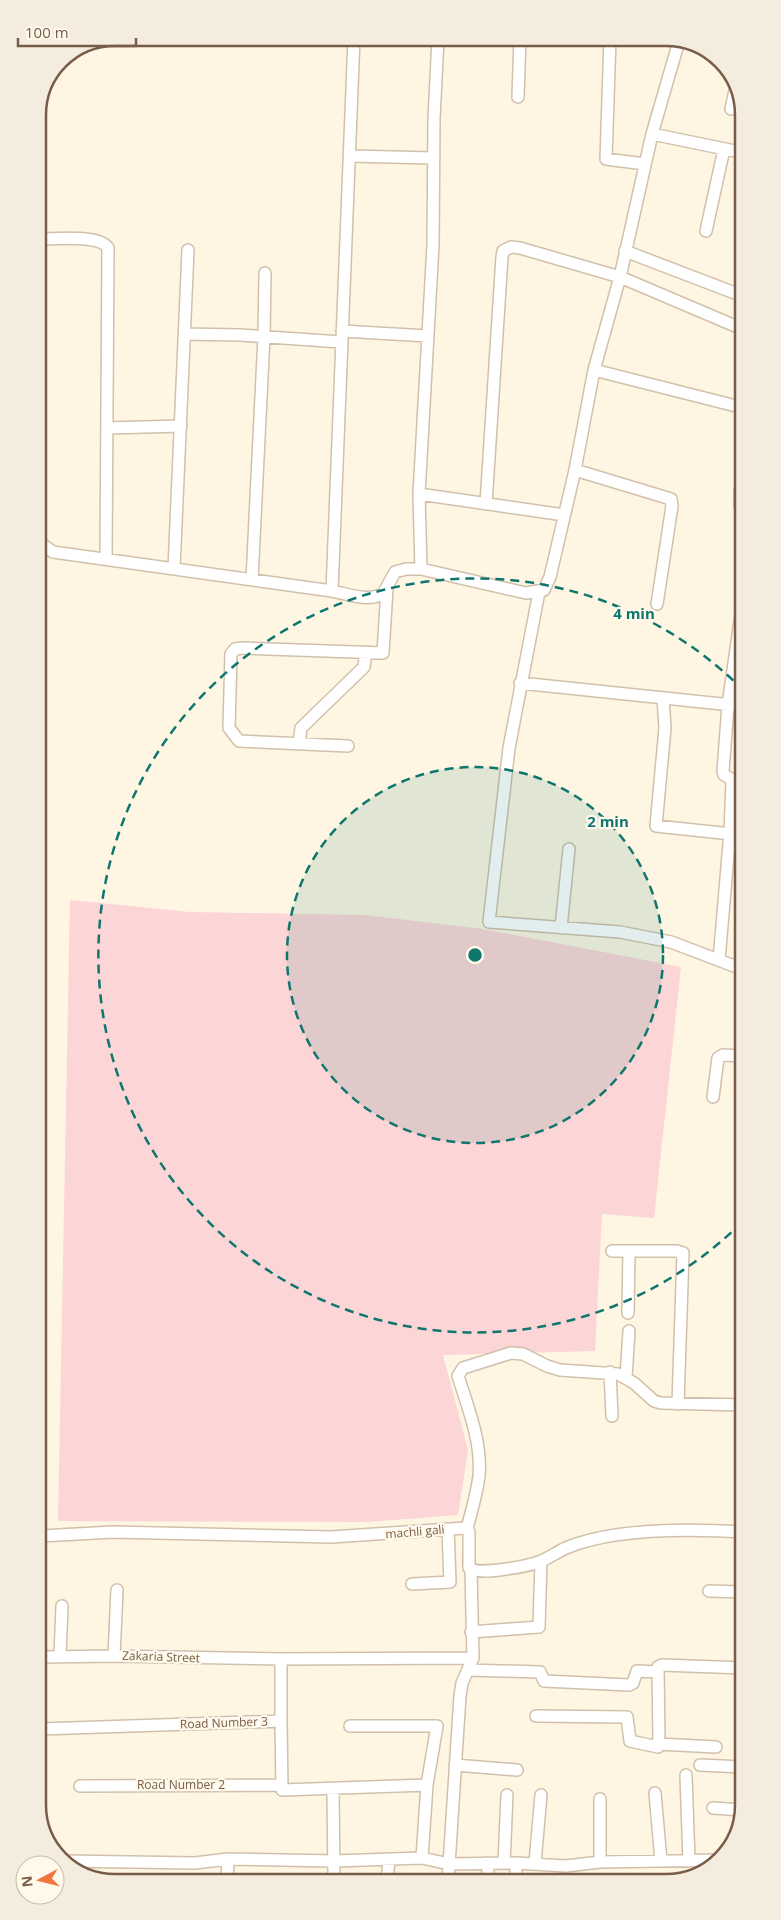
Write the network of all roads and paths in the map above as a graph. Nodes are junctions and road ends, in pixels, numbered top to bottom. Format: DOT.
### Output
graph roads {
  1 [pos="354,46"];
  2 [pos="438,46"];
  3 [pos="520,46"];
  4 [pos="610,46"];
  5 [pos="677,48"];
  6 [pos="518,97"];
  7 [pos="732,100"];
  8 [pos="730,109"];
  9 [pos="652,134"];
  10 [pos="724,149"];
  11 [pos="735,151"];
  12 [pos="350,156"];
  13 [pos="434,158"];
  14 [pos="645,164"];
  15 [pos="706,231"];
  16 [pos="46,239"];
  17 [pos="188,250"];
  18 [pos="625,251"];
  19 [pos="265,273"];
  20 [pos="620,277"];
  21 [pos="735,294"];
  22 [pos="735,326"];
  23 [pos="184,334"];
  24 [pos="264,336"];
  25 [pos="428,336"];
  26 [pos="342,337"];
  27 [pos="594,370"];
  28 [pos="735,406"];
  29 [pos="181,426"];
  30 [pos="108,428"];
  31 [pos="575,470"];
  32 [pos="419,494"];
  33 [pos="486,504"];
  34 [pos="564,515"];
  35 [pos="46,547"];
  36 [pos="106,559"];
  37 [pos="174,569"];
  38 [pos="421,569"];
  39 [pos="252,580"];
  40 [pos="387,588"];
  41 [pos="332,591"];
  42 [pos="539,592"];
  43 [pos="657,604"];
  44 [pos="366,652"];
  45 [pos="735,656"];
  46 [pos="520,683"];
  47 [pos="663,698"];
  48 [pos="728,705"];
  49 [pos="735,706"];
  50 [pos="299,744"];
  51 [pos="348,746"];
  52 [pos="735,821"];
  53 [pos="735,834"];
  54 [pos="735,841"];
  55 [pos="569,849"];
  56 [pos="561,928"];
  57 [pos="719,960"];
  58 [pos="735,966"];
  59 [pos="735,1056"];
  60 [pos="713,1097"];
  61 [pos="612,1251"];
  62 [pos="629,1251"];
  63 [pos="628,1313"];
  64 [pos="630,1331"];
  65 [pos="610,1372"];
  66 [pos="626,1377"];
  67 [pos="678,1404"];
  68 [pos="735,1405"];
  69 [pos="612,1416"];
  70 [pos="448,1529"];
  71 [pos="467,1529"];
  72 [pos="735,1532"];
  73 [pos="46,1536"];
  74 [pos="541,1561"];
  75 [pos="470,1571"];
  76 [pos="412,1584"];
  77 [pos="117,1590"];
  78 [pos="709,1591"];
  79 [pos="735,1592"];
  80 [pos="62,1606"];
  81 [pos="471,1632"];
  82 [pos="60,1656"];
  83 [pos="114,1656"];
  84 [pos="46,1657"];
  85 [pos="473,1658"];
  86 [pos="281,1660"];
  87 [pos="735,1668"];
  88 [pos="468,1670"];
  89 [pos="658,1672"];
  90 [pos="536,1716"];
  91 [pos="281,1721"];
  92 [pos="350,1726"];
  93 [pos="46,1729"];
  94 [pos="658,1742"];
  95 [pos="716,1746"];
  96 [pos="455,1765"];
  97 [pos="700,1765"];
  98 [pos="735,1767"];
  99 [pos="517,1770"];
  100 [pos="686,1775"];
  101 [pos="282,1785"];
  102 [pos="427,1785"];
  103 [pos="80,1786"];
  104 [pos="333,1789"];
  105 [pos="655,1793"];
  106 [pos="507,1796"];
  107 [pos="541,1796"];
  108 [pos="600,1800"];
  109 [pos="713,1808"];
  110 [pos="734,1809"];
  111 [pos="422,1858"];
  112 [pos="228,1859"];
  113 [pos="389,1860"];
  114 [pos="689,1860"];
  115 [pos="708,1860"];
  116 [pos="75,1861"];
  117 [pos="334,1861"];
  118 [pos="662,1861"];
  119 [pos="600,1862"];
  120 [pos="488,1863"];
  121 [pos="504,1863"];
  122 [pos="516,1863"];
  123 [pos="535,1863"];
  124 [pos="448,1864"];
  125 [pos="227,1874"];
  126 [pos="334,1874"];
  127 [pos="388,1874"];
  128 [pos="448,1874"];
  129 [pos="488,1874"];
  130 [pos="516,1874"];
  1 -- 12 [label="street"];
  2 -- 13 [label="street"];
  3 -- 6 [label="street"];
  4 -- 14 [label="street"];
  5 -- 9 [label="street"];
  7 -- 8 [label="street"];
  9 -- 10 [label="street"];
  9 -- 14 [label="street"];
  10 -- 11 [label="street"];
  10 -- 15 [label="street"];
  12 -- 13 [label="street"];
  12 -- 26 [label="street"];
  13 -- 25 [label="street"];
  14 -- 18 [label="street"];
  16 -- 30 [label="street"];
  17 -- 23 [label="street"];
  18 -- 20 [label="street"];
  18 -- 21 [label="street"];
  19 -- 24 [label="street"];
  20 -- 22 [label="street"];
  20 -- 27 [label="street"];
  20 -- 33 [label="street"];
  23 -- 24 [label="street"];
  23 -- 29 [label="street"];
  24 -- 26 [label="street"];
  24 -- 39 [label="street"];
  25 -- 26 [label="street"];
  25 -- 32 [label="street"];
  26 -- 41 [label="street"];
  27 -- 28 [label="street"];
  27 -- 31 [label="street"];
  29 -- 30 [label="street"];
  29 -- 37 [label="street"];
  30 -- 36 [label="street"];
  31 -- 34 [label="street"];
  31 -- 43 [label="street"];
  32 -- 33 [label="street"];
  32 -- 38 [label="street"];
  33 -- 34 [label="street"];
  34 -- 42 [label="street"];
  35 -- 36 [label="street"];
  36 -- 37 [label="street"];
  37 -- 39 [label="street"];
  38 -- 40 [label="street"];
  38 -- 42 [label="street"];
  39 -- 41 [label="street"];
  40 -- 41 [label="street"];
  40 -- 44 [label="street"];
  42 -- 46 [label="street"];
  44 -- 50 [label="street"];
  44 -- 50 [label="street"];
  45 -- 48 [label="street"];
  46 -- 47 [label="street"];
  46 -- 56 [label="street"];
  47 -- 48 [label="street"];
  47 -- 53 [label="street"];
  48 -- 49 [label="street"];
  48 -- 52 [label="street"];
  50 -- 51 [label="street"];
  54 -- 57 [label="street"];
  55 -- 56 [label="street"];
  56 -- 57 [label="street"];
  57 -- 58 [label="street"];
  59 -- 60 [label="street"];
  61 -- 62 [label="street"];
  62 -- 63 [label="street"];
  62 -- 67 [label="street"];
  64 -- 66 [label="street"];
  65 -- 66 [label="street"];
  65 -- 69 [label="street"];
  65 -- 71 [label="street"];
  66 -- 67 [label="street"];
  67 -- 68 [label="street"];
  70 -- 71 [label="street, machli gali"];
  70 -- 73 [label="street, machli gali"];
  70 -- 76 [label="street"];
  71 -- 75 [label="street"];
  72 -- 74 [label="street"];
  74 -- 75 [label="street"];
  74 -- 81 [label="street"];
  75 -- 81 [label="street"];
  77 -- 83 [label="street"];
  78 -- 79 [label="street"];
  80 -- 82 [label="street"];
  81 -- 85 [label="street"];
  82 -- 83 [label="street, Zakaria Street"];
  82 -- 84 [label="street, Zakaria Street"];
  83 -- 86 [label="street, Zakaria Street"];
  85 -- 86 [label="street, Zakaria Street"];
  85 -- 88 [label="street"];
  86 -- 91 [label="street"];
  87 -- 89 [label="street"];
  88 -- 89 [label="street"];
  88 -- 96 [label="street"];
  89 -- 94 [label="street"];
  90 -- 94 [label="street"];
  91 -- 93 [label="street, Road Number 3"];
  91 -- 101 [label="street, Road Number 3"];
  92 -- 102 [label="street"];
  94 -- 95 [label="street"];
  96 -- 99 [label="street"];
  96 -- 124 [label="street"];
  97 -- 98 [label="street"];
  100 -- 114 [label="street"];
  101 -- 103 [label="street, Road Number 2"];
  101 -- 104 [label="street"];
  102 -- 104 [label="street"];
  102 -- 111 [label="street"];
  104 -- 117 [label="street"];
  105 -- 118 [label="street"];
  106 -- 121 [label="street"];
  107 -- 123 [label="street"];
  108 -- 119 [label="street"];
  109 -- 110 [label="street"];
  111 -- 113 [label="street"];
  111 -- 124 [label="street"];
  112 -- 116 [label="street"];
  112 -- 117 [label="street"];
  112 -- 125 [label="street"];
  113 -- 117 [label="street"];
  113 -- 127 [label="street"];
  114 -- 115 [label="street"];
  114 -- 118 [label="street"];
  117 -- 126 [label="street"];
  118 -- 119 [label="street"];
  119 -- 123 [label="street"];
  120 -- 121 [label="street"];
  120 -- 124 [label="street"];
  120 -- 129 [label="street"];
  121 -- 122 [label="street"];
  122 -- 123 [label="street"];
  122 -- 130 [label="street"];
  124 -- 128 [label="street"];
}
